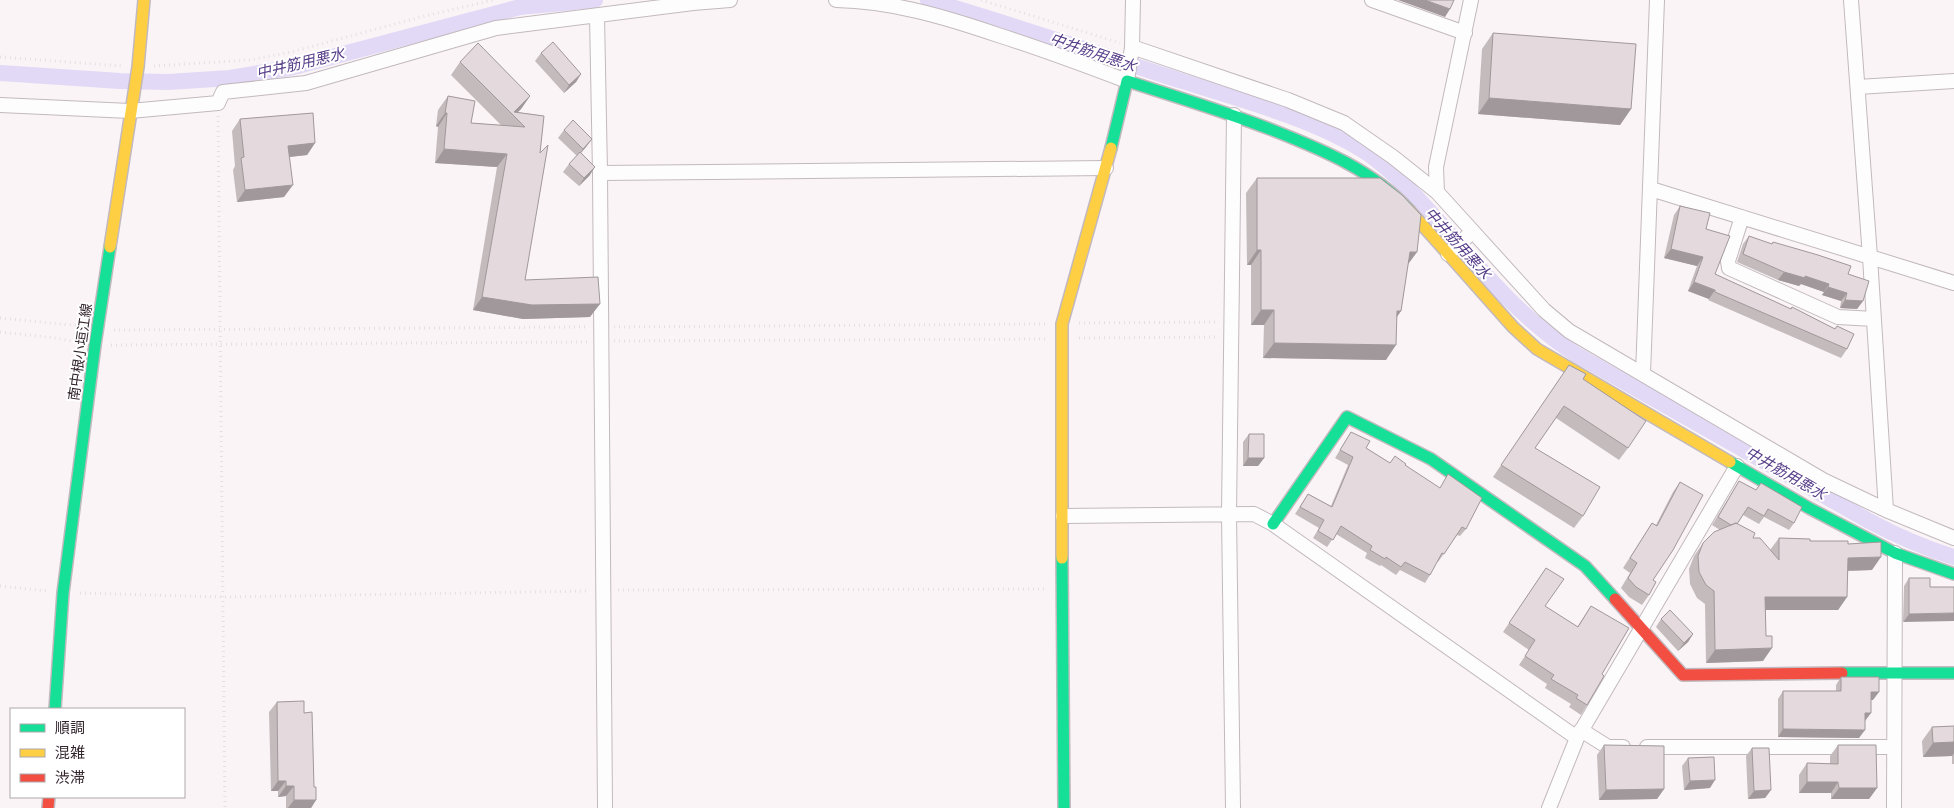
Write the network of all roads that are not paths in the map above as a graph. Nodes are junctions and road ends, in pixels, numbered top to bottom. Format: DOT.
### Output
graph roads {
  1 [pos="144,0"];
  2 [pos="730,0"];
  3 [pos="836,0"];
  4 [pos="1134,0"];
  5 [pos="1372,0"];
  6 [pos="1471,0"];
  7 [pos="1657,0"];
  8 [pos="1850,0"];
  9 [pos="597,16"];
  10 [pos="1465,33"];
  11 [pos="1132,47"];
  12 [pos="1127,81"];
  13 [pos="1954,81"];
  14 [pos="1858,87"];
  15 [pos="0,105"];
  16 [pos="132,105"];
  17 [pos="1234,115"];
  18 [pos="1106,168"];
  19 [pos="600,173"];
  20 [pos="1651,189"];
  21 [pos="1436,192"];
  22 [pos="1742,217"];
  23 [pos="1472,232"];
  24 [pos="1448,254"];
  25 [pos="1870,257"];
  26 [pos="1954,283"];
  27 [pos="1874,319"];
  28 [pos="1642,374"];
  29 [pos="1737,466"];
  30 [pos="1886,510"];
  31 [pos="1229,514"];
  32 [pos="1063,516"];
  33 [pos="1273,524"];
  34 [pos="1954,538"];
  35 [pos="1895,554"];
  36 [pos="1954,574"];
  37 [pos="1640,629"];
  38 [pos="1894,672"];
  39 [pos="1954,673"];
  40 [pos="55,708"];
  41 [pos="1579,734"];
  42 [pos="1894,747"];
  43 [pos="605,808"];
  44 [pos="1064,808"];
  45 [pos="1233,808"];
  46 [pos="1549,808"];
  47 [pos="1894,808"];
  1 -- 16 [label="street, 南中根小垣江線"];
  2 -- 9 [label="street"];
  3 -- 12 [label="street"];
  4 -- 11 [label="street"];
  5 -- 10 [label="street"];
  6 -- 10 [label="street"];
  7 -- 20 [label="street"];
  8 -- 14 [label="street"];
  9 -- 16 [label="street"];
  9 -- 19 [label="street"];
  10 -- 21 [label="street"];
  11 -- 12 [label="street"];
  11 -- 21 [label="street"];
  12 -- 17 [label="street"];
  12 -- 18 [label="street"];
  13 -- 14 [label="street"];
  14 -- 25 [label="street"];
  15 -- 16 [label="street"];
  16 -- 40 [label="street, 南中根小垣江線"];
  17 -- 24 [label="street"];
  17 -- 31 [label="street"];
  18 -- 19 [label="street"];
  18 -- 32 [label="street"];
  19 -- 43 [label="street"];
  20 -- 22 [label="street"];
  20 -- 28 [label="street"];
  21 -- 23 [label="street"];
  22 -- 25 [label="street"];
  22 -- 27 [label="street"];
  23 -- 24 [label="street"];
  23 -- 28 [label="street"];
  24 -- 29 [label="street"];
  25 -- 26 [label="street"];
  25 -- 27 [label="street"];
  27 -- 30 [label="street"];
  28 -- 30 [label="street"];
  29 -- 35 [label="street"];
  29 -- 37 [label="street"];
  30 -- 34 [label="street"];
  31 -- 32 [label="street"];
  31 -- 33 [label="street"];
  31 -- 45 [label="street"];
  32 -- 44 [label="street"];
  33 -- 37 [label="street"];
  33 -- 41 [label="street"];
  35 -- 36 [label="street"];
  35 -- 38 [label="street"];
  37 -- 38 [label="street"];
  37 -- 41 [label="street"];
  38 -- 39 [label="street"];
  38 -- 42 [label="street"];
  41 -- 42 [label="street"];
  41 -- 46 [label="street"];
  42 -- 47 [label="street"];
}
